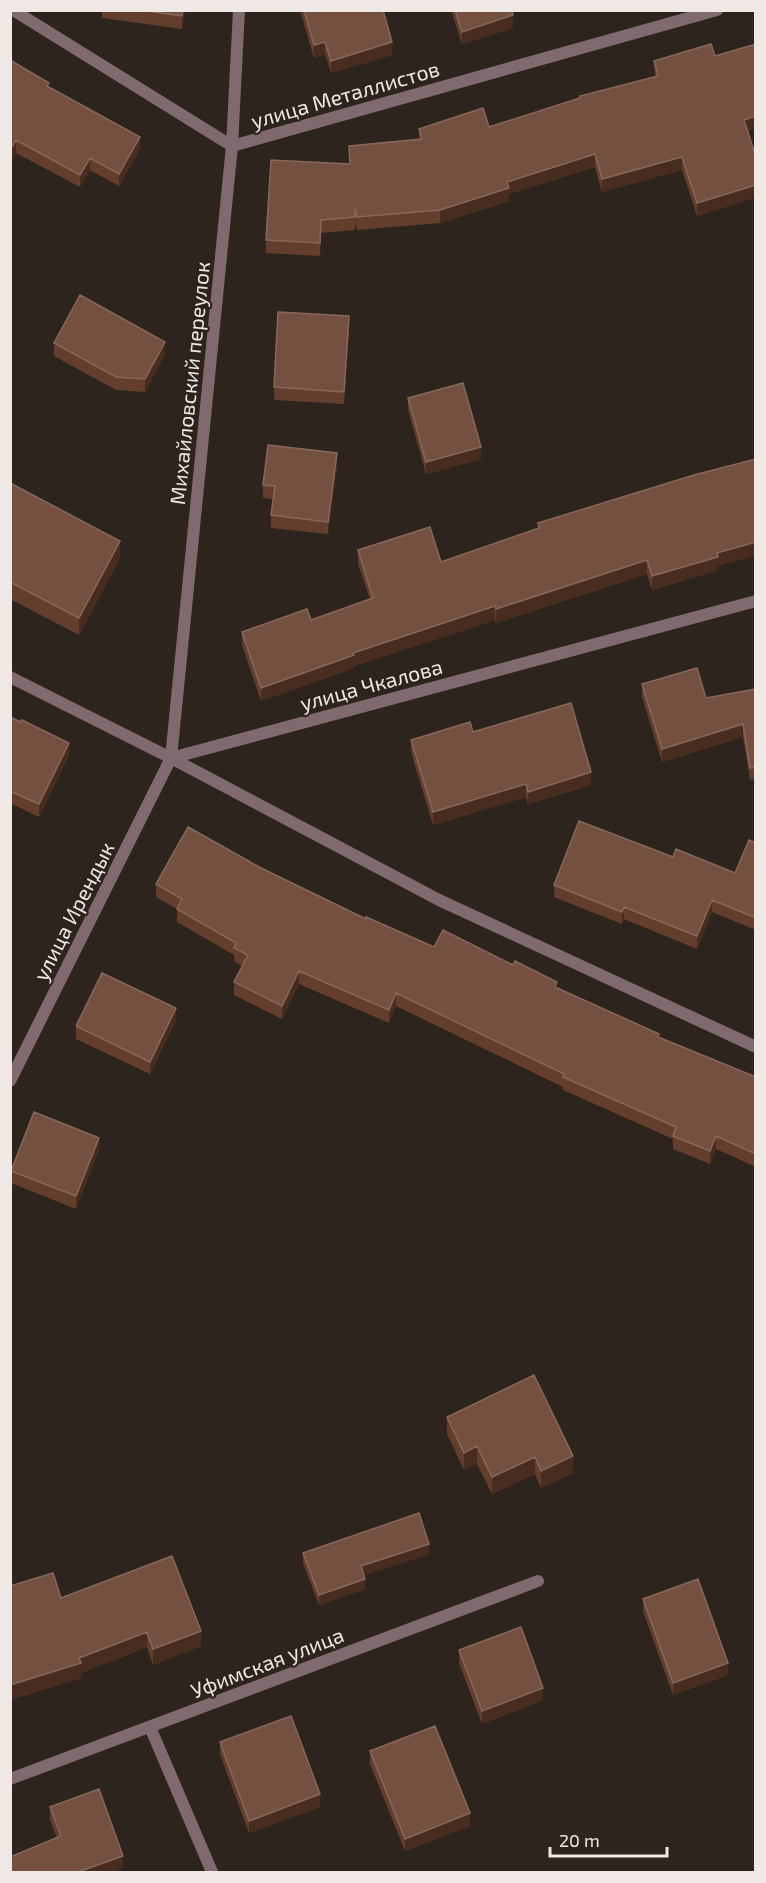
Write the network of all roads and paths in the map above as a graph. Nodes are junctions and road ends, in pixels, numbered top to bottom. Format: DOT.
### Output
graph roads {
  1 [pos="13,10"];
  2 [pos="239,10"];
  3 [pos="717,10"];
  4 [pos="232,146"];
  5 [pos="756,601"];
  6 [pos="10,677"];
  7 [pos="171,758"];
  8 [pos="756,1047"];
  9 [pos="10,1081"];
  10 [pos="538,1581"];
  11 [pos="150,1727"];
  12 [pos="10,1779"];
  13 [pos="212,1872"];
  1 -- 4 [label="street, улица Металлистов"];
  2 -- 4 [label="street, Михайловский переулок"];
  3 -- 4 [label="street, улица Металлистов"];
  4 -- 7 [label="street, Михайловский переулок"];
  5 -- 7 [label="street, улица Чкалова"];
  6 -- 7 [label="street"];
  7 -- 8 [label="street"];
  7 -- 9 [label="street, улица Ирендык"];
  10 -- 11 [label="street, Уфимская улица"];
  11 -- 12 [label="street, Уфимская улица"];
  11 -- 13 [label="street"];
}
